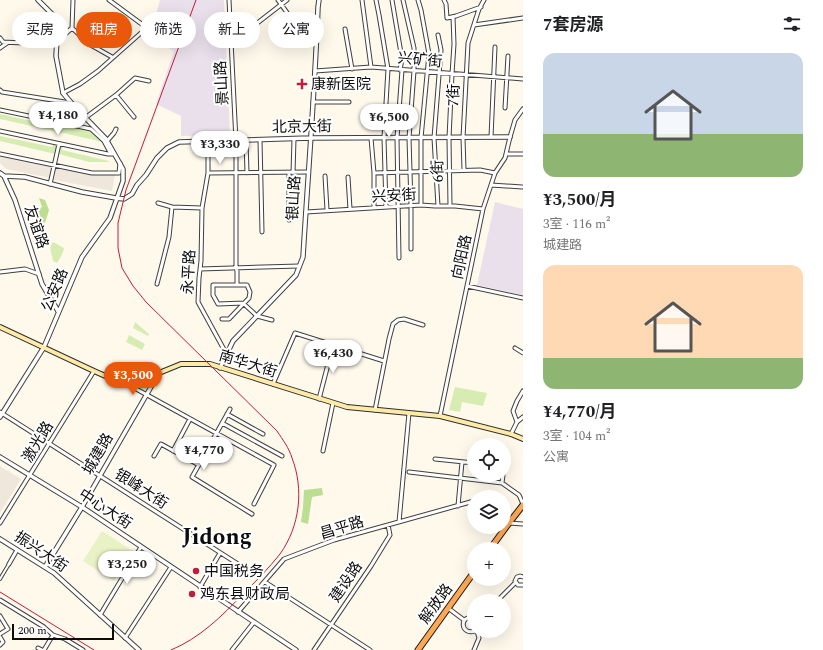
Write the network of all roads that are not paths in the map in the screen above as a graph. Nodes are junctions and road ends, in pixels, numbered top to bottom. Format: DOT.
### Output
graph roads {
  1 [pos="38,0"];
  2 [pos="73,0"];
  3 [pos="109,0"];
  4 [pos="229,0"];
  5 [pos="278,0"];
  6 [pos="287,0"];
  7 [pos="320,0"];
  8 [pos="362,0"];
  9 [pos="376,0"];
  10 [pos="392,0"];
  11 [pos="403,0"];
  12 [pos="418,0"];
  13 [pos="444,0"];
  14 [pos="484,0"];
  15 [pos="281,4"];
  16 [pos="481,7"];
  17 [pos="50,12"];
  18 [pos="230,12"];
  19 [pos="287,12"];
  20 [pos="453,17"];
  21 [pos="523,18"];
  22 [pos="260,21"];
  23 [pos="140,23"];
  24 [pos="474,25"];
  25 [pos="72,28"];
  26 [pos="345,29"];
  27 [pos="68,32"];
  28 [pos="140,34"];
  29 [pos="438,35"];
  30 [pos="0,38"];
  31 [pos="7,42"];
  32 [pos="12,42"];
  33 [pos="496,47"];
  34 [pos="0,48"];
  35 [pos="56,48"];
  36 [pos="232,48"];
  37 [pos="508,56"];
  38 [pos="112,57"];
  39 [pos="371,67"];
  40 [pos="352,68"];
  41 [pos="388,69"];
  42 [pos="401,70"];
  43 [pos="315,71"];
  44 [pos="414,71"];
  45 [pos="427,72"];
  46 [pos="439,73"];
  47 [pos="452,74"];
  48 [pos="466,75"];
  49 [pos="494,77"];
  50 [pos="507,78"];
  51 [pos="523,79"];
  52 [pos="149,81"];
  53 [pos="0,90"];
  54 [pos="63,93"];
  55 [pos="116,95"];
  56 [pos="313,102"];
  57 [pos="349,102"];
  58 [pos="72,103"];
  59 [pos="505,108"];
  60 [pos="523,108"];
  61 [pos="0,110"];
  62 [pos="134,117"];
  63 [pos="85,118"];
  64 [pos="116,129"];
  65 [pos="0,131"];
  66 [pos="491,137"];
  67 [pos="510,137"];
  68 [pos="310,138"];
  69 [pos="371,138"];
  70 [pos="384,138"];
  71 [pos="397,138"];
  72 [pos="409,138"];
  73 [pos="421,138"];
  74 [pos="434,138"];
  75 [pos="449,138"];
  76 [pos="463,138"];
  77 [pos="294,139"];
  78 [pos="246,140"];
  79 [pos="260,140"];
  80 [pos="107,141"];
  81 [pos="236,141"];
  82 [pos="208,142"];
  83 [pos="59,144"];
  84 [pos="0,154"];
  85 [pos="113,154"];
  86 [pos="506,154"];
  87 [pos="523,154"];
  88 [pos="120,163"];
  89 [pos="54,165"];
  90 [pos="449,170"];
  91 [pos="464,170"];
  92 [pos="410,171"];
  93 [pos="421,171"];
  94 [pos="436,171"];
  95 [pos="292,172"];
  96 [pos="308,172"];
  97 [pos="385,172"];
  98 [pos="397,172"];
  99 [pos="0,173"];
  100 [pos="208,173"];
  101 [pos="235,173"];
  102 [pos="247,173"];
  103 [pos="261,173"];
  104 [pos="374,173"];
  105 [pos="495,173"];
  106 [pos="4,176"];
  107 [pos="325,176"];
  108 [pos="348,177"];
  109 [pos="50,184"];
  110 [pos="491,185"];
  111 [pos="522,188"];
  112 [pos="116,198"];
  113 [pos="158,203"];
  114 [pos="411,205"];
  115 [pos="421,205"];
  116 [pos="398,206"];
  117 [pos="438,206"];
  118 [pos="450,206"];
  119 [pos="172,207"];
  120 [pos="386,207"];
  121 [pos="202,208"];
  122 [pos="374,208"];
  123 [pos="350,209"];
  124 [pos="483,209"];
  125 [pos="327,210"];
  126 [pos="306,212"];
  127 [pos="290,220"];
  128 [pos="262,232"];
  129 [pos="410,250"];
  130 [pos="399,258"];
  131 [pos="299,266"];
  132 [pos="236,268"];
  133 [pos="200,269"];
  134 [pos="0,272"];
  135 [pos="39,274"];
  136 [pos="157,284"];
  137 [pos="237,285"];
  138 [pos="467,286"];
  139 [pos="523,298"];
  140 [pos="244,304"];
  141 [pos="58,311"];
  142 [pos="257,316"];
  143 [pos="222,319"];
  144 [pos="272,320"];
  145 [pos="423,325"];
  146 [pos="0,327"];
  147 [pos="333,345"];
  148 [pos="44,347"];
  149 [pos="515,348"];
  150 [pos="523,353"];
  151 [pos="227,355"];
  152 [pos="384,361"];
  153 [pos="220,368"];
  154 [pos="94,371"];
  155 [pos="160,373"];
  156 [pos="127,384"];
  157 [pos="273,384"];
  158 [pos="523,391"];
  159 [pos="146,395"];
  160 [pos="318,399"];
  161 [pos="333,403"];
  162 [pos="230,409"];
  163 [pos="375,410"];
  164 [pos="409,413"];
  165 [pos="1,414"];
  166 [pos="227,414"];
  167 [pos="440,416"];
  168 [pos="523,417"];
  169 [pos="190,419"];
  170 [pos="517,422"];
  171 [pos="222,423"];
  172 [pos="216,434"];
  173 [pos="263,434"];
  174 [pos="511,434"];
  175 [pos="523,439"];
  176 [pos="49,444"];
  177 [pos="173,451"];
  178 [pos="323,451"];
  179 [pos="154,456"];
  180 [pos="282,456"];
  181 [pos="0,457"];
  182 [pos="435,458"];
  183 [pos="462,462"];
  184 [pos="467,462"];
  185 [pos="199,465"];
  186 [pos="409,472"];
  187 [pos="30,476"];
  188 [pos="100,476"];
  189 [pos="460,478"];
  190 [pos="502,483"];
  191 [pos="467,503"];
  192 [pos="254,504"];
  193 [pos="523,505"];
  194 [pos="458,506"];
  195 [pos="82,507"];
  196 [pos="252,514"];
  197 [pos="511,516"];
  198 [pos="399,522"];
  199 [pos="511,522"];
  200 [pos="0,524"];
  201 [pos="523,524"];
  202 [pos="388,525"];
  203 [pos="0,539"];
  204 [pos="141,547"];
  205 [pos="17,550"];
  206 [pos="220,553"];
  207 [pos="9,564"];
  208 [pos="45,567"];
  209 [pos="171,567"];
  210 [pos="249,571"];
  211 [pos="523,577"];
  212 [pos="0,579"];
  213 [pos="265,582"];
  214 [pos="467,582"];
  215 [pos="516,582"];
  216 [pos="523,585"];
  217 [pos="200,587"];
  218 [pos="504,594"];
  219 [pos="0,600"];
  220 [pos="448,608"];
  221 [pos="238,612"];
  222 [pos="100,615"];
  223 [pos="0,616"];
  224 [pos="467,618"];
  225 [pos="464,620"];
  226 [pos="254,622"];
  227 [pos="331,625"];
  228 [pos="467,631"];
  229 [pos="53,635"];
  230 [pos="0,636"];
  231 [pos="126,638"];
  232 [pos="479,638"];
  233 [pos="0,645"];
  234 [pos="38,648"];
  235 [pos="43,650"];
  236 [pos="83,650"];
  237 [pos="139,650"];
  238 [pos="232,650"];
  239 [pos="296,650"];
  240 [pos="314,650"];
  241 [pos="370,650"];
  242 [pos="418,650"];
  243 [pos="474,650"];
  1 -- 17 [label="street"];
  2 -- 25 [label="street"];
  3 -- 23 [label="street"];
  4 -- 18 [label="street, 景山路"];
  5 -- 15 [label="street"];
  6 -- 15 [label="street"];
  7 -- 43 [label="street, 银山路"];
  8 -- 39 [label="street"];
  9 -- 41 [label="street"];
  10 -- 42 [label="street"];
  11 -- 44 [label="street"];
  12 -- 45 [label="street"];
  13 -- 20 [label="street"];
  14 -- 16 [label="street, 7街"];
  15 -- 19 [label="street"];
  15 -- 22 [label="street"];
  16 -- 20 [label="street"];
  16 -- 24 [label="street, 7街"];
  20 -- 47 [label="street, 6街"];
  21 -- 24 [label="street"];
  24 -- 48 [label="street, 7街"];
  25 -- 27 [label="street"];
  25 -- 38 [label="street"];
  26 -- 40 [label="street"];
  28 -- 38 [label="street"];
  29 -- 46 [label="street"];
  30 -- 31 [label="street"];
  31 -- 32 [label="street"];
  31 -- 34 [label="street"];
  33 -- 49 [label="street"];
  35 -- 54 [label="street"];
  36 -- 81 [label="street, 景山路"];
  37 -- 50 [label="street"];
  38 -- 54 [label="street"];
  39 -- 40 [label="street, 兴矿街"];
  39 -- 41 [label="street, 兴矿街"];
  40 -- 43 [label="street, 兴矿街"];
  41 -- 42 [label="street, 兴矿街"];
  41 -- 70 [label="street"];
  42 -- 44 [label="street, 兴矿街"];
  42 -- 71 [label="street"];
  43 -- 56 [label="street, 银山路"];
  44 -- 45 [label="street, 兴矿街"];
  44 -- 72 [label="street"];
  45 -- 46 [label="street, 兴矿街"];
  45 -- 73 [label="street"];
  46 -- 47 [label="street, 兴矿街"];
  46 -- 74 [label="street"];
  47 -- 48 [label="street, 兴矿街"];
  47 -- 75 [label="street, 6街"];
  48 -- 49 [label="street, 兴矿街"];
  48 -- 76 [label="street, 7街"];
  49 -- 50 [label="street, 兴矿街"];
  49 -- 66 [label="street"];
  50 -- 51 [label="street, 兴矿街"];
  50 -- 59 [label="street"];
  52 -- 55 [label="street"];
  53 -- 58 [label="street"];
  54 -- 58 [label="street"];
  55 -- 62 [label="street"];
  55 -- 63 [label="street"];
  56 -- 57 [label="street"];
  56 -- 68 [label="street, 银山路"];
  58 -- 63 [label="street"];
  60 -- 67 [label="street, 向阳路"];
  61 -- 85 [label="street"];
  63 -- 80 [label="street"];
  64 -- 80 [label="street"];
  65 -- 83 [label="street"];
  66 -- 67 [label="street, 北京大街"];
  66 -- 76 [label="street, 北京大街"];
  67 -- 86 [label="street, 向阳路"];
  68 -- 69 [label="street, 北京大街"];
  68 -- 77 [label="street, 北京大街"];
  68 -- 96 [label="street, 银山路"];
  69 -- 70 [label="street, 北京大街"];
  69 -- 104 [label="street"];
  70 -- 71 [label="street, 北京大街"];
  70 -- 97 [label="street"];
  71 -- 72 [label="street, 北京大街"];
  71 -- 98 [label="street"];
  72 -- 73 [label="street, 北京大街"];
  72 -- 92 [label="street"];
  73 -- 74 [label="street, 北京大街"];
  73 -- 93 [label="street"];
  74 -- 75 [label="street, 北京大街"];
  74 -- 94 [label="street"];
  75 -- 76 [label="street, 北京大街"];
  75 -- 90 [label="street, 6街"];
  76 -- 91 [label="street, 7街"];
  77 -- 79 [label="street, 北京大街"];
  77 -- 95 [label="street"];
  78 -- 79 [label="street, 北京大街"];
  78 -- 81 [label="street, 北京大街"];
  78 -- 102 [label="street"];
  79 -- 103 [label="street"];
  80 -- 85 [label="street"];
  81 -- 82 [label="street, 北京大街"];
  81 -- 101 [label="street, 景山路"];
  82 -- 100 [label="street, 永平路"];
  82 -- 112 [label="street, 北京大街"];
  83 -- 85 [label="street"];
  83 -- 89 [label="street"];
  84 -- 89 [label="street"];
  85 -- 88 [label="street"];
  86 -- 87 [label="street"];
  86 -- 105 [label="street, 向阳路"];
  88 -- 89 [label="street"];
  88 -- 112 [label="street, 公安路"];
  89 -- 109 [label="street"];
  90 -- 91 [label="street"];
  90 -- 94 [label="street"];
  90 -- 118 [label="street, 6街"];
  91 -- 105 [label="street"];
  92 -- 93 [label="street"];
  92 -- 98 [label="street"];
  92 -- 114 [label="street"];
  93 -- 94 [label="street"];
  93 -- 115 [label="street"];
  94 -- 117 [label="street"];
  95 -- 96 [label="street"];
  95 -- 103 [label="street"];
  95 -- 127 [label="street"];
  96 -- 126 [label="street, 银山路"];
  97 -- 98 [label="street"];
  97 -- 104 [label="street"];
  97 -- 120 [label="street"];
  98 -- 116 [label="street"];
  99 -- 106 [label="street, 友谊路"];
  100 -- 101 [label="street"];
  100 -- 121 [label="street, 永平路"];
  101 -- 102 [label="street"];
  101 -- 132 [label="street, 景山路"];
  102 -- 103 [label="street"];
  103 -- 128 [label="street"];
  104 -- 122 [label="street"];
  105 -- 110 [label="street, 向阳路"];
  106 -- 109 [label="street, 北京大街"];
  106 -- 135 [label="street, 友谊路"];
  107 -- 125 [label="street"];
  108 -- 123 [label="street"];
  109 -- 112 [label="street, 北京大街"];
  110 -- 111 [label="street"];
  110 -- 124 [label="street, 向阳路"];
  112 -- 141 [label="street, 公安路"];
  113 -- 119 [label="street"];
  114 -- 115 [label="street, 兴安街"];
  114 -- 116 [label="street, 兴安街"];
  114 -- 129 [label="street"];
  115 -- 117 [label="street, 兴安街"];
  116 -- 120 [label="street, 兴安街"];
  116 -- 130 [label="street"];
  117 -- 118 [label="street, 兴安街"];
  118 -- 124 [label="street, 兴安街"];
  119 -- 121 [label="street"];
  119 -- 136 [label="street"];
  120 -- 122 [label="street, 兴安街"];
  121 -- 133 [label="street, 永平路"];
  122 -- 123 [label="street, 兴安街"];
  123 -- 125 [label="street, 兴安街"];
  124 -- 138 [label="street, 向阳路"];
  125 -- 126 [label="street, 兴安街"];
  126 -- 131 [label="street, 银山路"];
  131 -- 132 [label="street"];
  131 -- 142 [label="street, 银山路"];
  132 -- 133 [label="street"];
  132 -- 137 [label="street, 景山路"];
  133 -- 151 [label="street, 永平路"];
  134 -- 135 [label="street"];
  135 -- 141 [label="street, 友谊路"];
  137 -- 140 [label="street"];
  137 -- 140 [label="street"];
  138 -- 139 [label="street"];
  138 -- 167 [label="street, 向阳路"];
  140 -- 142 [label="street"];
  140 -- 143 [label="street"];
  141 -- 148 [label="street, 公安路"];
  142 -- 144 [label="street"];
  142 -- 151 [label="street, 银山路"];
  145 -- 152 [label="street"];
  146 -- 148 [label="main road"];
  147 -- 152 [label="street"];
  147 -- 157 [label="street"];
  147 -- 160 [label="street"];
  148 -- 154 [label="main road"];
  148 -- 165 [label="street, 公安路"];
  149 -- 150 [label="street"];
  151 -- 153 [label="street, 银山路"];
  152 -- 163 [label="street"];
  153 -- 155 [label="main road, 南华大街"];
  153 -- 157 [label="main road, 南华大街"];
  154 -- 156 [label="main road"];
  154 -- 176 [label="street, 激光路"];
  155 -- 156 [label="main road, 南华大街"];
  155 -- 159 [label="street, 城建路"];
  156 -- 159 [label="street"];
  157 -- 160 [label="main road, 南华大街"];
  158 -- 170 [label="street"];
  159 -- 169 [label="street"];
  159 -- 188 [label="street, 城建路"];
  160 -- 161 [label="main road, 南华大街"];
  161 -- 163 [label="main road, 南华大街"];
  161 -- 178 [label="street"];
  162 -- 166 [label="street"];
  163 -- 164 [label="main road, 南华大街"];
  164 -- 167 [label="main road, 南华大街"];
  164 -- 198 [label="street"];
  165 -- 176 [label="street, 银峰大街"];
  166 -- 171 [label="street"];
  166 -- 173 [label="street"];
  167 -- 174 [label="main road, 南华大街"];
  168 -- 170 [label="street"];
  169 -- 172 [label="street"];
  169 -- 177 [label="street"];
  170 -- 174 [label="street"];
  171 -- 172 [label="street"];
  171 -- 180 [label="street"];
  172 -- 185 [label="street"];
  172 -- 192 [label="street"];
  174 -- 175 [label="main road, 南华大街"];
  176 -- 187 [label="street, 激光路"];
  176 -- 188 [label="street, 银峰大街"];
  177 -- 179 [label="street"];
  177 -- 185 [label="street"];
  181 -- 187 [label="street, 中心大街"];
  182 -- 183 [label="street"];
  183 -- 184 [label="street"];
  183 -- 189 [label="street"];
  185 -- 196 [label="street"];
  186 -- 189 [label="street"];
  187 -- 195 [label="street, 中心大街"];
  187 -- 200 [label="street, 激光路"];
  188 -- 195 [label="street, 城建路"];
  188 -- 206 [label="street, 银峰大街"];
  189 -- 190 [label="street"];
  189 -- 194 [label="street"];
  190 -- 193 [label="street"];
  191 -- 194 [label="street, 昌平路"];
  193 -- 197 [label="highway"];
  194 -- 198 [label="street, 昌平路"];
  195 -- 204 [label="street, 中心大街"];
  195 -- 208 [label="street, 城建路"];
  198 -- 202 [label="street, 昌平路"];
  199 -- 201 [label="street"];
  202 -- 213 [label="street, 昌平路"];
  202 -- 227 [label="street, 建设路"];
  203 -- 205 [label="street, 振兴大街"];
  204 -- 209 [label="street, 中心大街"];
  204 -- 222 [label="street"];
  205 -- 207 [label="street"];
  205 -- 208 [label="street, 振兴大街"];
  206 -- 210 [label="street, 银峰大街"];
  206 -- 217 [label="street"];
  207 -- 212 [label="street"];
  208 -- 222 [label="street, 振兴大街"];
  209 -- 217 [label="street, 中心大街"];
  209 -- 231 [label="street"];
  211 -- 215 [label="street"];
  213 -- 221 [label="street, 昌平路"];
  213 -- 227 [label="street"];
  214 -- 220 [label="highway, 解放路"];
  215 -- 216 [label="street"];
  215 -- 218 [label="street"];
  217 -- 221 [label="street, 中心大街"];
  219 -- 229 [label="street"];
  220 -- 225 [label="street"];
  220 -- 242 [label="highway, 解放路"];
  221 -- 226 [label="street, 中心大街"];
  222 -- 231 [label="street, 振兴大街"];
  223 -- 230 [label="street"];
  224 -- 225 [label="street"];
  225 -- 228 [label="street"];
  226 -- 238 [label="street"];
  226 -- 239 [label="street, 中心大街"];
  227 -- 240 [label="street, 建设路"];
  227 -- 241 [label="street"];
  229 -- 235 [label="street"];
  229 -- 236 [label="street"];
  230 -- 233 [label="street"];
  231 -- 237 [label="street, 振兴大街"];
  232 -- 243 [label="street"];
  234 -- 235 [label="street"];
}
